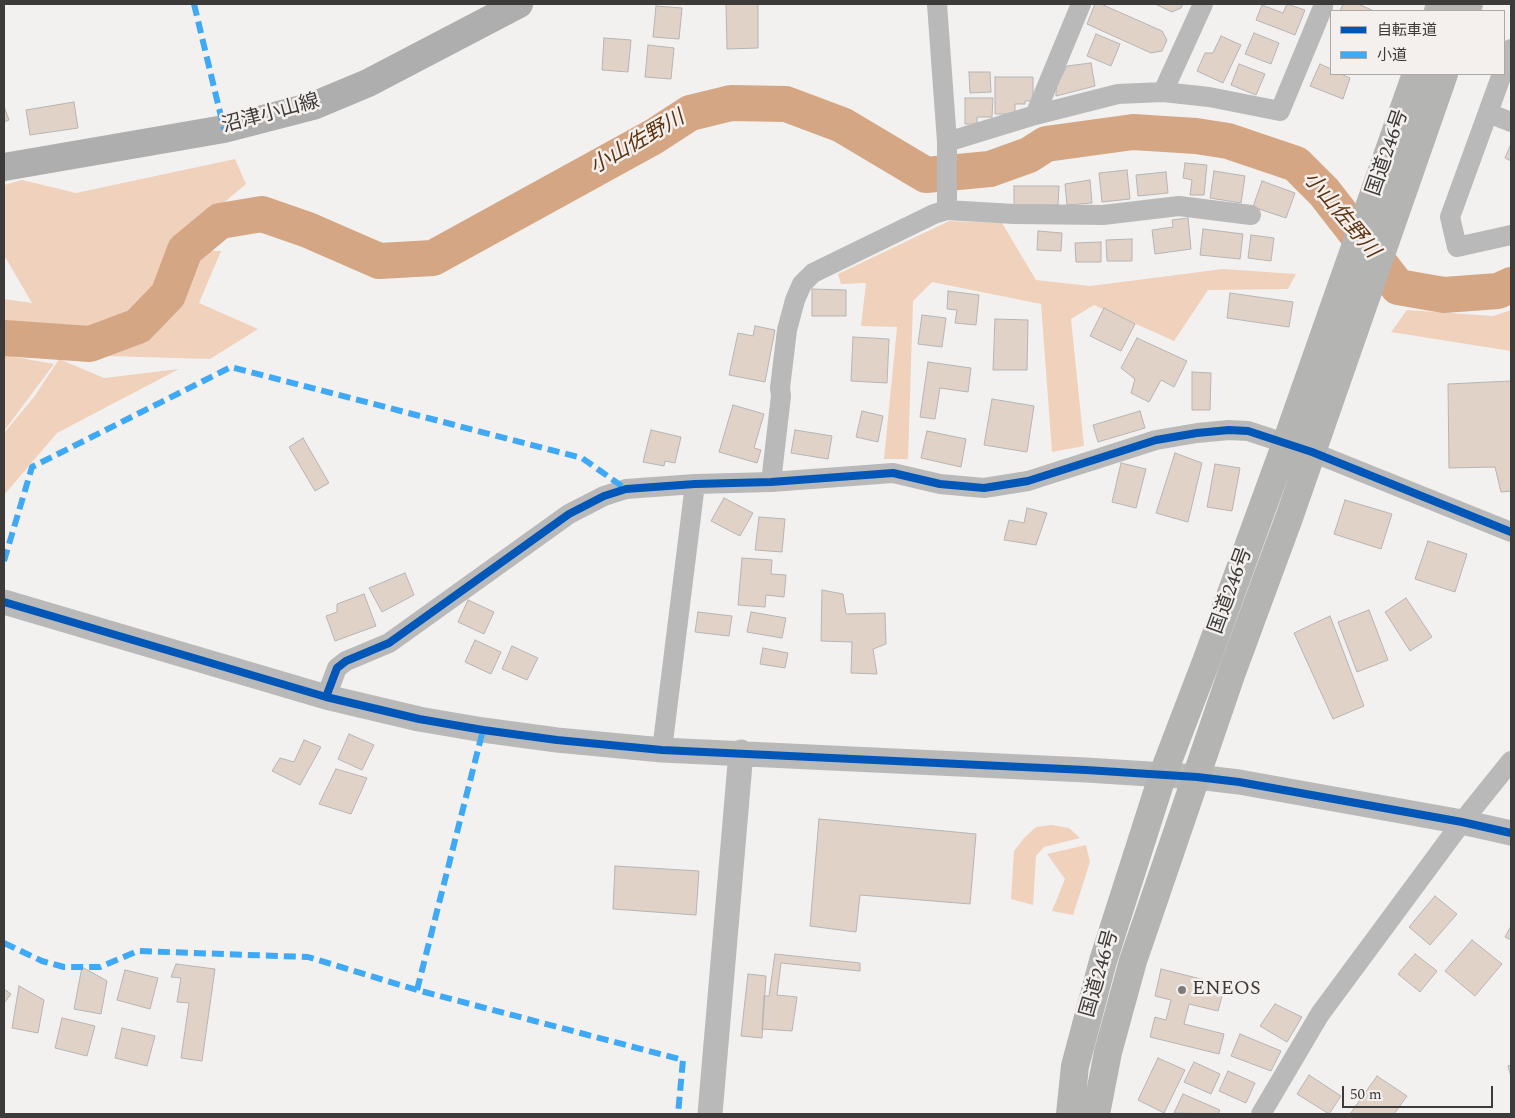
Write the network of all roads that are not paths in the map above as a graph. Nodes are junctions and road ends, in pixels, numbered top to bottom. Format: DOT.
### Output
graph roads {
  1 [pos="519,4"];
  2 [pos="937,4"];
  3 [pos="1081,4"];
  4 [pos="1203,4"];
  5 [pos="1323,4"];
  6 [pos="1511,48"];
  7 [pos="1505,66"];
  8 [pos="1416,75"];
  9 [pos="1444,75"];
  10 [pos="1502,75"];
  11 [pos="1163,92"];
  12 [pos="1488,113"];
  13 [pos="1035,115"];
  14 [pos="1511,122"];
  15 [pos="947,148"];
  16 [pos="4,167"];
  17 [pos="946,206"];
  18 [pos="1251,215"];
  19 [pos="1511,236"];
  20 [pos="1286,443"];
  21 [pos="1312,452"];
  22 [pos="771,482"];
  23 [pos="694,484"];
  24 [pos="1511,532"];
  25 [pos="4,602"];
  26 [pos="326,697"];
  27 [pos="662,750"];
  28 [pos="741,752"];
  29 [pos="1511,761"];
  30 [pos="1163,774"];
  31 [pos="1197,777"];
  32 [pos="1462,822"];
  33 [pos="1511,833"];
  34 [pos="710,1114"];
  35 [pos="1070,1114"];
  36 [pos="1096,1114"];
  37 [pos="1260,1114"];
  1 -- 16 [label="main road, 沼津小山線"];
  2 -- 15 [label="street"];
  3 -- 13 [label="street"];
  4 -- 11 [label="street"];
  5 -- 11 [label="street"];
  6 -- 7 [label="street"];
  8 -- 20 [label="highway, 国道246号"];
  9 -- 21 [label="highway, 国道246号"];
  10 -- 12 [label="street"];
  11 -- 13 [label="street"];
  12 -- 14 [label="street"];
  12 -- 19 [label="street"];
  13 -- 15 [label="street"];
  15 -- 17 [label="street"];
  17 -- 18 [label="street"];
  17 -- 22 [label="street"];
  20 -- 21 [label="street"];
  20 -- 22 [label="street"];
  20 -- 30 [label="highway, 国道246号"];
  21 -- 24 [label="street"];
  21 -- 31 [label="highway, 国道246号"];
  22 -- 23 [label="street"];
  23 -- 26 [label="street"];
  23 -- 27 [label="street"];
  25 -- 26 [label="street"];
  26 -- 27 [label="street"];
  27 -- 28 [label="street"];
  28 -- 30 [label="street"];
  28 -- 34 [label="street"];
  29 -- 32 [label="street"];
  30 -- 31 [label="street"];
  30 -- 35 [label="highway, 国道246号"];
  31 -- 32 [label="street"];
  31 -- 36 [label="highway, 国道246号"];
  32 -- 33 [label="street"];
  32 -- 37 [label="street"];
}
